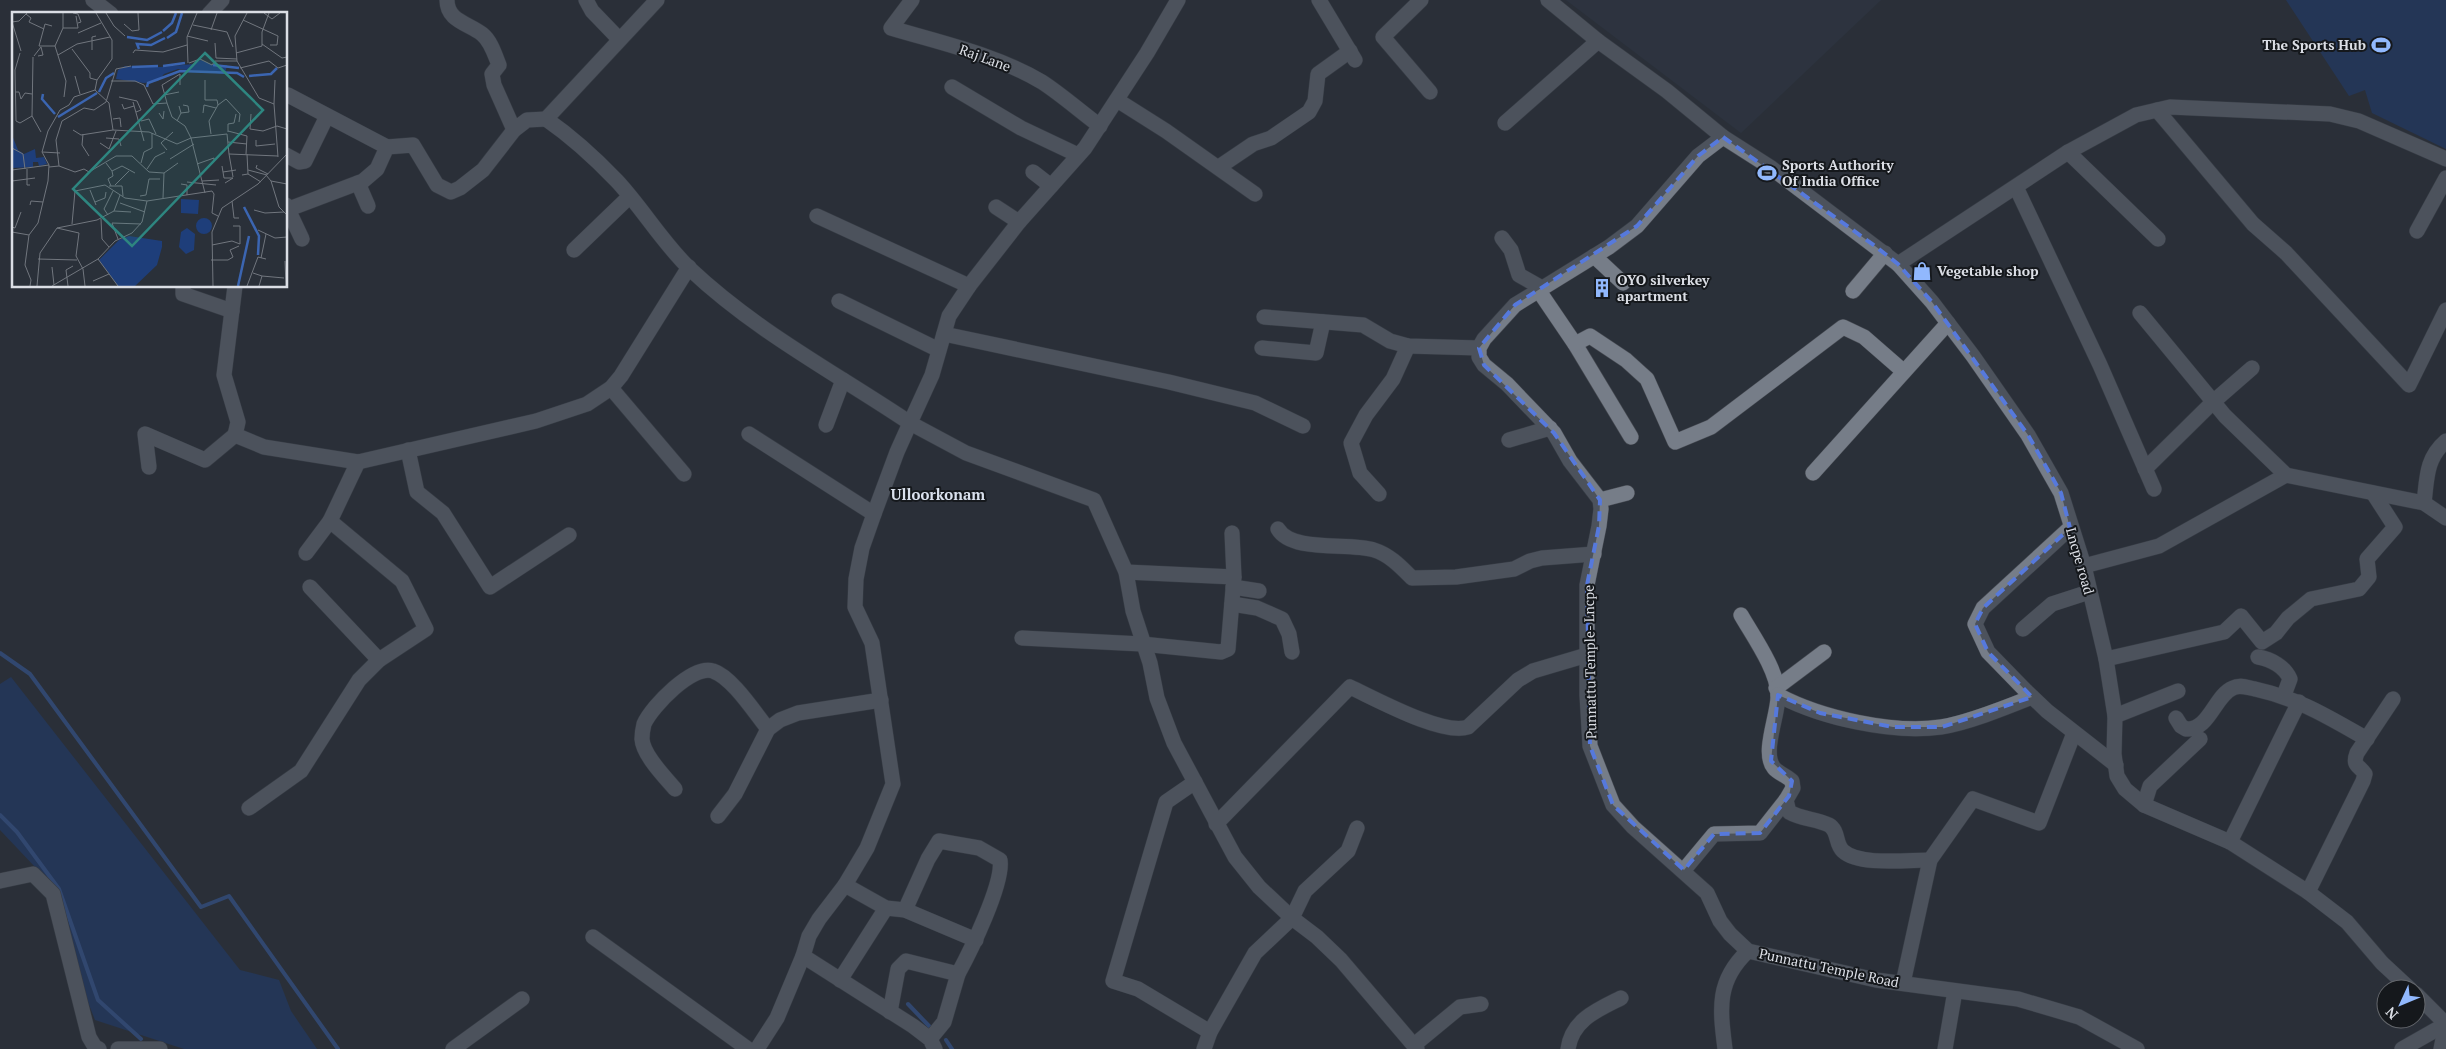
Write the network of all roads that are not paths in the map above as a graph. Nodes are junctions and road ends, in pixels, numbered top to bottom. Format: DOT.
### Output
graph roads {
  1 [pos="94,0"];
  2 [pos="222,0"];
  3 [pos="447,0"];
  4 [pos="586,0"];
  5 [pos="657,0"];
  6 [pos="912,0"];
  7 [pos="1178,0"];
  8 [pos="1319,0"];
  9 [pos="1421,0"];
  10 [pos="1548,0"];
  11 [pos="109,12"];
  12 [pos="211,12"];
  13 [pos="619,39"];
  14 [pos="1598,41"];
  15 [pos="952,87"];
  16 [pos="1430,92"];
  17 [pos="288,95"];
  18 [pos="1117,100"];
  19 [pos="2157,110"];
  20 [pos="326,116"];
  21 [pos="546,119"];
  22 [pos="1505,123"];
  23 [pos="1100,126"];
  24 [pos="514,130"];
  25 [pos="1723,137"];
  26 [pos="387,147"];
  27 [pos="2068,152"];
  28 [pos="1078,155"];
  29 [pos="288,156"];
  30 [pos="2446,159"];
  31 [pos="1219,167"];
  32 [pos="1033,172"];
  33 [pos="2446,178"];
  34 [pos="358,182"];
  35 [pos="1051,186"];
  36 [pos="2016,186"];
  37 [pos="1255,194"];
  38 [pos="629,197"];
  39 [pos="368,206"];
  40 [pos="288,207"];
  41 [pos="996,207"];
  42 [pos="817,216"];
  43 [pos="1019,222"];
  44 [pos="2417,231"];
  45 [pos="1502,238"];
  46 [pos="302,239"];
  47 [pos="2158,239"];
  48 [pos="574,250"];
  49 [pos="1885,253"];
  50 [pos="1594,256"];
  51 [pos="1898,264"];
  52 [pos="689,267"];
  53 [pos="1623,283"];
  54 [pos="969,286"];
  55 [pos="183,288"];
  56 [pos="235,288"];
  57 [pos="1540,290"];
  58 [pos="1853,291"];
  59 [pos="839,301"];
  60 [pos="2446,310"];
  61 [pos="232,311"];
  62 [pos="2140,313"];
  63 [pos="1264,316"];
  64 [pos="1323,322"];
  65 [pos="1948,323"];
  66 [pos="944,334"];
  67 [pos="1575,344"];
  68 [pos="1408,346"];
  69 [pos="1262,348"];
  70 [pos="1479,348"];
  71 [pos="940,350"];
  72 [pos="2252,368"];
  73 [pos="1903,370"];
  74 [pos="842,380"];
  75 [pos="611,388"];
  76 [pos="2214,402"];
  77 [pos="910,423"];
  78 [pos="826,425"];
  79 [pos="1303,426"];
  80 [pos="1550,428"];
  81 [pos="749,434"];
  82 [pos="235,435"];
  83 [pos="1631,437"];
  84 [pos="1509,440"];
  85 [pos="2446,441"];
  86 [pos="408,450"];
  87 [pos="358,462"];
  88 [pos="148,467"];
  89 [pos="2145,469"];
  90 [pos="1813,473"];
  91 [pos="684,474"];
  92 [pos="2286,475"];
  93 [pos="2154,489"];
  94 [pos="1626,493"];
  95 [pos="2373,493"];
  96 [pos="1379,494"];
  97 [pos="1600,500"];
  98 [pos="2424,503"];
  99 [pos="874,514"];
  100 [pos="2446,518"];
  101 [pos="330,521"];
  102 [pos="2070,528"];
  103 [pos="1278,529"];
  104 [pos="1232,533"];
  105 [pos="569,535"];
  106 [pos="306,553"];
  107 [pos="1594,554"];
  108 [pos="2084,566"];
  109 [pos="1126,572"];
  110 [pos="1233,582"];
  111 [pos="310,587"];
  112 [pos="1259,591"];
  113 [pos="2089,592"];
  114 [pos="1232,604"];
  115 [pos="1741,615"];
  116 [pos="2023,629"];
  117 [pos="1022,638"];
  118 [pos="1142,644"];
  119 [pos="1292,652"];
  120 [pos="1824,652"];
  121 [pos="1587,656"];
  122 [pos="2258,657"];
  123 [pos="2106,659"];
  124 [pos="379,660"];
  125 [pos="1777,691"];
  126 [pos="2178,691"];
  127 [pos="2284,695"];
  128 [pos="2032,697"];
  129 [pos="2393,699"];
  130 [pos="881,700"];
  131 [pos="2299,702"];
  132 [pos="2115,716"];
  133 [pos="2176,718"];
  134 [pos="768,729"];
  135 [pos="2074,733"];
  136 [pos="2200,739"];
  137 [pos="2367,739"];
  138 [pos="2116,765"];
  139 [pos="1195,782"];
  140 [pos="675,790"];
  141 [pos="1786,800"];
  142 [pos="2144,805"];
  143 [pos="249,808"];
  144 [pos="718,816"];
  145 [pos="1216,824"];
  146 [pos="1633,826"];
  147 [pos="1357,828"];
  148 [pos="2230,842"];
  149 [pos="1930,860"];
  150 [pos="1684,870"];
  151 [pos="0,881"];
  152 [pos="845,885"];
  153 [pos="2308,892"];
  154 [pos="886,908"];
  155 [pos="905,910"];
  156 [pos="1292,918"];
  157 [pos="593,937"];
  158 [pos="976,940"];
  159 [pos="1748,951"];
  160 [pos="803,956"];
  161 [pos="958,974"];
  162 [pos="2399,979"];
  163 [pos="840,980"];
  164 [pos="1903,983"];
  165 [pos="1955,991"];
  166 [pos="1621,998"];
  167 [pos="522,999"];
  168 [pos="1481,1004"];
  169 [pos="2426,1004"];
  170 [pos="890,1012"];
  171 [pos="2446,1024"];
  172 [pos="933,1044"];
  173 [pos="1207,1044"];
  174 [pos="1415,1047"];
  175 [pos="99,1049"];
  176 [pos="118,1049"];
  177 [pos="160,1049"];
  178 [pos="453,1049"];
  179 [pos="748,1049"];
  180 [pos="757,1049"];
  181 [pos="1568,1049"];
  182 [pos="1725,1049"];
  183 [pos="1945,1049"];
  184 [pos="2138,1049"];
  185 [pos="2402,1049"];
  186 [pos="2442,1049"];
  1 -- 11 [label="street"];
  2 -- 12 [label="street"];
  3 -- 24 [label="street"];
  4 -- 13 [label="street"];
  5 -- 13 [label="street"];
  6 -- 23 [label="street, Raj Lane"];
  7 -- 18 [label="street"];
  8 -- 31 [label="street"];
  9 -- 16 [label="street"];
  10 -- 14 [label="street, Lncpe road"];
  13 -- 21 [label="street"];
  14 -- 22 [label="street"];
  14 -- 25 [label="street, Lncpe road"];
  15 -- 28 [label="street"];
  17 -- 20 [label="street"];
  18 -- 23 [label="street"];
  18 -- 31 [label="street"];
  19 -- 27 [label="street"];
  19 -- 30 [label="street"];
  19 -- 60 [label="street"];
  20 -- 26 [label="street"];
  20 -- 29 [label="street"];
  21 -- 24 [label="street"];
  21 -- 38 [label="street"];
  23 -- 28 [label="street"];
  24 -- 26 [label="street"];
  25 -- 49 [label="street, Lncpe road"];
  25 -- 50 [label="street"];
  26 -- 34 [label="street"];
  27 -- 36 [label="street"];
  27 -- 47 [label="street"];
  28 -- 35 [label="street"];
  31 -- 37 [label="street"];
  32 -- 35 [label="street"];
  33 -- 44 [label="street"];
  34 -- 39 [label="street"];
  34 -- 40 [label="street"];
  35 -- 43 [label="street"];
  36 -- 51 [label="street"];
  36 -- 89 [label="street"];
  38 -- 48 [label="street"];
  38 -- 52 [label="street"];
  40 -- 46 [label="street"];
  41 -- 43 [label="street"];
  42 -- 54 [label="street"];
  43 -- 54 [label="street"];
  45 -- 57 [label="street"];
  49 -- 51 [label="street, Lncpe road"];
  49 -- 58 [label="street"];
  50 -- 53 [label="street"];
  50 -- 57 [label="street"];
  51 -- 65 [label="street, Lncpe road"];
  52 -- 74 [label="street"];
  52 -- 75 [label="street"];
  54 -- 66 [label="street"];
  55 -- 61 [label="street"];
  56 -- 61 [label="street"];
  57 -- 67 [label="street"];
  57 -- 70 [label="street"];
  59 -- 71 [label="street"];
  61 -- 82 [label="street"];
  62 -- 76 [label="street"];
  63 -- 64 [label="street"];
  64 -- 68 [label="street"];
  64 -- 69 [label="street"];
  65 -- 73 [label="street"];
  65 -- 102 [label="street, Lncpe road"];
  66 -- 71 [label="street"];
  66 -- 79 [label="street"];
  67 -- 73 [label="street"];
  67 -- 83 [label="street"];
  68 -- 70 [label="street"];
  68 -- 96 [label="street"];
  70 -- 80 [label="street"];
  71 -- 77 [label="street"];
  72 -- 76 [label="street"];
  73 -- 90 [label="street"];
  74 -- 77 [label="street"];
  74 -- 78 [label="street"];
  75 -- 86 [label="street"];
  75 -- 91 [label="street"];
  76 -- 89 [label="street"];
  76 -- 92 [label="street"];
  77 -- 99 [label="street"];
  77 -- 109 [label="street"];
  80 -- 84 [label="street"];
  80 -- 97 [label="street"];
  81 -- 99 [label="street"];
  82 -- 87 [label="street"];
  82 -- 88 [label="street"];
  85 -- 98 [label="street"];
  86 -- 87 [label="street"];
  86 -- 105 [label="street"];
  87 -- 101 [label="street"];
  89 -- 93 [label="street"];
  92 -- 95 [label="street"];
  92 -- 108 [label="street"];
  94 -- 97 [label="street"];
  95 -- 98 [label="street"];
  95 -- 123 [label="street"];
  97 -- 107 [label="street, Punnattu Temple- Lncpe"];
  98 -- 100 [label="street"];
  99 -- 130 [label="street"];
  101 -- 106 [label="street"];
  101 -- 124 [label="street"];
  102 -- 108 [label="street, Lncpe road"];
  102 -- 128 [label="street"];
  103 -- 107 [label="street"];
  104 -- 110 [label="street"];
  107 -- 121 [label="street, Punnattu Temple- Lncpe"];
  108 -- 113 [label="street, Lncpe road"];
  109 -- 110 [label="street"];
  109 -- 118 [label="street"];
  110 -- 112 [label="street"];
  110 -- 114 [label="street"];
  111 -- 124 [label="street"];
  113 -- 116 [label="street"];
  113 -- 123 [label="street, Lncpe road"];
  114 -- 118 [label="street"];
  114 -- 119 [label="street"];
  115 -- 125 [label="street"];
  117 -- 118 [label="street"];
  118 -- 139 [label="street"];
  120 -- 125 [label="street"];
  121 -- 145 [label="street"];
  121 -- 146 [label="street, Punnattu Temple- Lncpe"];
  122 -- 127 [label="street"];
  123 -- 132 [label="street, Lncpe road"];
  124 -- 143 [label="street"];
  125 -- 128 [label="street"];
  125 -- 141 [label="street"];
  126 -- 132 [label="street"];
  127 -- 131 [label="street"];
  127 -- 133 [label="street"];
  128 -- 135 [label="street"];
  129 -- 137 [label="street"];
  130 -- 134 [label="street"];
  130 -- 152 [label="street"];
  131 -- 137 [label="street"];
  131 -- 148 [label="street"];
  132 -- 138 [label="street, Lncpe road"];
  134 -- 140 [label="street"];
  134 -- 144 [label="street"];
  135 -- 138 [label="street"];
  135 -- 149 [label="street"];
  136 -- 142 [label="street"];
  137 -- 153 [label="street"];
  138 -- 142 [label="street, Lncpe road"];
  139 -- 145 [label="street"];
  139 -- 173 [label="street"];
  141 -- 149 [label="street"];
  141 -- 150 [label="street"];
  142 -- 148 [label="street, Lncpe road"];
  145 -- 156 [label="street"];
  146 -- 150 [label="street, Punnattu Temple Road"];
  147 -- 156 [label="street"];
  148 -- 153 [label="street, Lncpe road"];
  149 -- 164 [label="street"];
  150 -- 159 [label="street, Punnattu Temple Road"];
  151 -- 175 [label="street"];
  152 -- 154 [label="street"];
  152 -- 160 [label="street"];
  153 -- 162 [label="street, Lncpe road"];
  154 -- 155 [label="street"];
  154 -- 163 [label="street"];
  155 -- 158 [label="street"];
  155 -- 158 [label="street"];
  156 -- 173 [label="street"];
  156 -- 174 [label="street"];
  157 -- 179 [label="street"];
  158 -- 161 [label="street"];
  159 -- 164 [label="street, Punnattu Temple Road"];
  159 -- 182 [label="street"];
  160 -- 163 [label="street"];
  160 -- 180 [label="street"];
  161 -- 170 [label="street"];
  161 -- 172 [label="street"];
  163 -- 170 [label="street"];
  164 -- 165 [label="street, Punnattu Temple Road"];
  165 -- 183 [label="street"];
  165 -- 184 [label="street, Punnattu Temple Road"];
  166 -- 181 [label="street"];
  167 -- 178 [label="street"];
  168 -- 174 [label="street"];
  169 -- 171 [label="street"];
  170 -- 172 [label="street"];
  171 -- 185 [label="street"];
  171 -- 186 [label="street"];
  176 -- 177 [label="street"];
}
